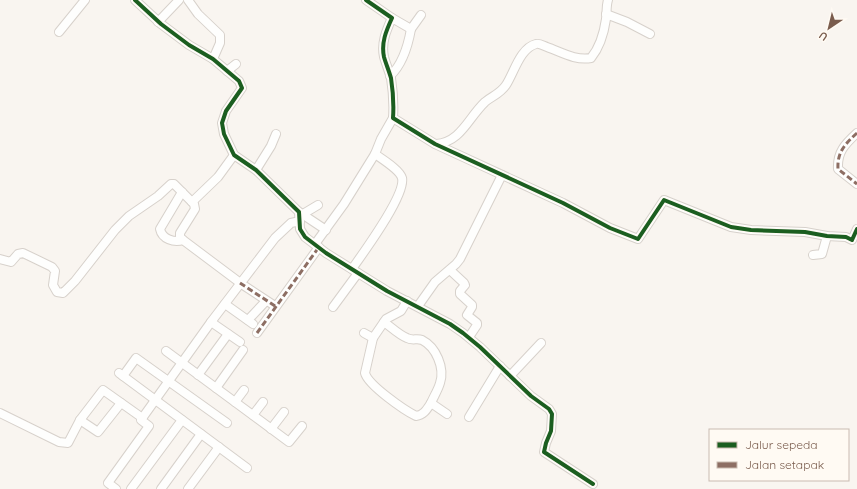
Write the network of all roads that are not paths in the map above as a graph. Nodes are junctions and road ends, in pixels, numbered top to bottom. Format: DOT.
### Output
graph roads {
  1 [pos="85,0"];
  2 [pos="179,0"];
  3 [pos="188,0"];
  4 [pos="366,0"];
  5 [pos="608,0"];
  6 [pos="139,1"];
  7 [pos="606,14"];
  8 [pos="421,15"];
  9 [pos="392,18"];
  10 [pos="158,22"];
  11 [pos="411,29"];
  12 [pos="58,32"];
  13 [pos="650,34"];
  14 [pos="212,59"];
  15 [pos="236,64"];
  16 [pos="227,71"];
  17 [pos="390,76"];
  18 [pos="393,118"];
  19 [pos="857,133"];
  20 [pos="276,134"];
  21 [pos="436,144"];
  22 [pos="375,154"];
  23 [pos="234,155"];
  24 [pos="256,170"];
  25 [pos="502,175"];
  26 [pos="857,184"];
  27 [pos="182,192"];
  28 [pos="192,202"];
  29 [pos="318,205"];
  30 [pos="301,216"];
  31 [pos="326,230"];
  32 [pos="857,230"];
  33 [pos="827,236"];
  34 [pos="182,240"];
  35 [pos="854,241"];
  36 [pos="317,246"];
  37 [pos="813,255"];
  38 [pos="0,259"];
  39 [pos="450,270"];
  40 [pos="355,271"];
  41 [pos="240,283"];
  42 [pos="407,301"];
  43 [pos="265,302"];
  44 [pos="225,304"];
  45 [pos="275,306"];
  46 [pos="418,306"];
  47 [pos="333,308"];
  48 [pos="211,322"];
  49 [pos="384,322"];
  50 [pos="364,332"];
  51 [pos="256,333"];
  52 [pos="228,334"];
  53 [pos="469,337"];
  54 [pos="373,338"];
  55 [pos="540,343"];
  56 [pos="166,351"];
  57 [pos="182,363"];
  58 [pos="500,366"];
  59 [pos="198,375"];
  60 [pos="510,376"];
  61 [pos="169,381"];
  62 [pos="216,388"];
  63 [pos="244,390"];
  64 [pos="156,400"];
  65 [pos="235,402"];
  66 [pos="263,402"];
  67 [pos="431,402"];
  68 [pos="121,403"];
  69 [pos="284,412"];
  70 [pos="0,413"];
  71 [pos="447,414"];
  72 [pos="253,415"];
  73 [pos="143,417"];
  74 [pos="469,417"];
  75 [pos="80,420"];
  76 [pos="182,420"];
  77 [pos="227,423"];
  78 [pos="302,426"];
  79 [pos="271,429"];
  80 [pos="201,434"];
  81 [pos="219,447"];
  82 [pos="247,468"];
  83 [pos="593,484"];
  84 [pos="116,489"];
  85 [pos="131,489"];
  86 [pos="161,489"];
  87 [pos="188,489"];
  1 -- 12 [label="street"];
  2 -- 10 [label="street"];
  3 -- 14 [label="street"];
  4 -- 9 [label="street"];
  5 -- 7 [label="street"];
  6 -- 10 [label="street"];
  7 -- 13 [label="street"];
  7 -- 21 [label="street"];
  8 -- 11 [label="street"];
  9 -- 11 [label="street"];
  9 -- 17 [label="street"];
  10 -- 14 [label="street"];
  11 -- 17 [label="street"];
  14 -- 16 [label="street"];
  15 -- 16 [label="street"];
  16 -- 23 [label="street"];
  17 -- 18 [label="street"];
  18 -- 21 [label="street"];
  18 -- 22 [label="street"];
  19 -- 26 [label="street"];
  20 -- 24 [label="street"];
  21 -- 25 [label="street"];
  22 -- 31 [label="street"];
  22 -- 40 [label="street"];
  23 -- 24 [label="street"];
  23 -- 28 [label="street"];
  24 -- 30 [label="street"];
  25 -- 33 [label="street"];
  25 -- 39 [label="street"];
  27 -- 28 [label="street"];
  27 -- 34 [label="street"];
  27 -- 38 [label="street"];
  28 -- 34 [label="street"];
  29 -- 30 [label="street"];
  30 -- 31 [label="street"];
  30 -- 36 [label="street"];
  30 -- 41 [label="street"];
  31 -- 36 [label="street"];
  32 -- 35 [label="street"];
  33 -- 35 [label="street"];
  33 -- 37 [label="street"];
  34 -- 41 [label="street"];
  36 -- 40 [label="street"];
  36 -- 45 [label="street"];
  39 -- 46 [label="street"];
  39 -- 53 [label="street"];
  40 -- 42 [label="street"];
  40 -- 47 [label="street"];
  41 -- 44 [label="street"];
  41 -- 45 [label="street"];
  42 -- 46 [label="street"];
  42 -- 49 [label="street"];
  43 -- 44 [label="street"];
  44 -- 48 [label="street"];
  45 -- 51 [label="street"];
  46 -- 53 [label="street"];
  48 -- 52 [label="street"];
  48 -- 57 [label="street"];
  49 -- 54 [label="street"];
  49 -- 67 [label="street"];
  50 -- 54 [label="street"];
  52 -- 59 [label="street"];
  52 -- 62 [label="street"];
  53 -- 58 [label="street"];
  54 -- 67 [label="street"];
  55 -- 60 [label="street"];
  56 -- 57 [label="street"];
  57 -- 59 [label="street"];
  57 -- 61 [label="street"];
  58 -- 60 [label="street"];
  58 -- 74 [label="street"];
  59 -- 62 [label="street"];
  60 -- 83 [label="street"];
  61 -- 64 [label="street"];
  61 -- 64 [label="street"];
  61 -- 77 [label="street"];
  62 -- 65 [label="street"];
  63 -- 65 [label="street"];
  64 -- 73 [label="street"];
  64 -- 76 [label="street"];
  65 -- 72 [label="street"];
  66 -- 72 [label="street"];
  67 -- 71 [label="street"];
  68 -- 73 [label="street"];
  68 -- 75 [label="street"];
  68 -- 75 [label="street"];
  69 -- 79 [label="street"];
  70 -- 75 [label="street"];
  72 -- 79 [label="street"];
  73 -- 84 [label="street"];
  76 -- 80 [label="street"];
  76 -- 85 [label="street"];
  78 -- 79 [label="street"];
  80 -- 81 [label="street"];
  80 -- 86 [label="street"];
  81 -- 82 [label="street"];
  81 -- 87 [label="street"];
}
